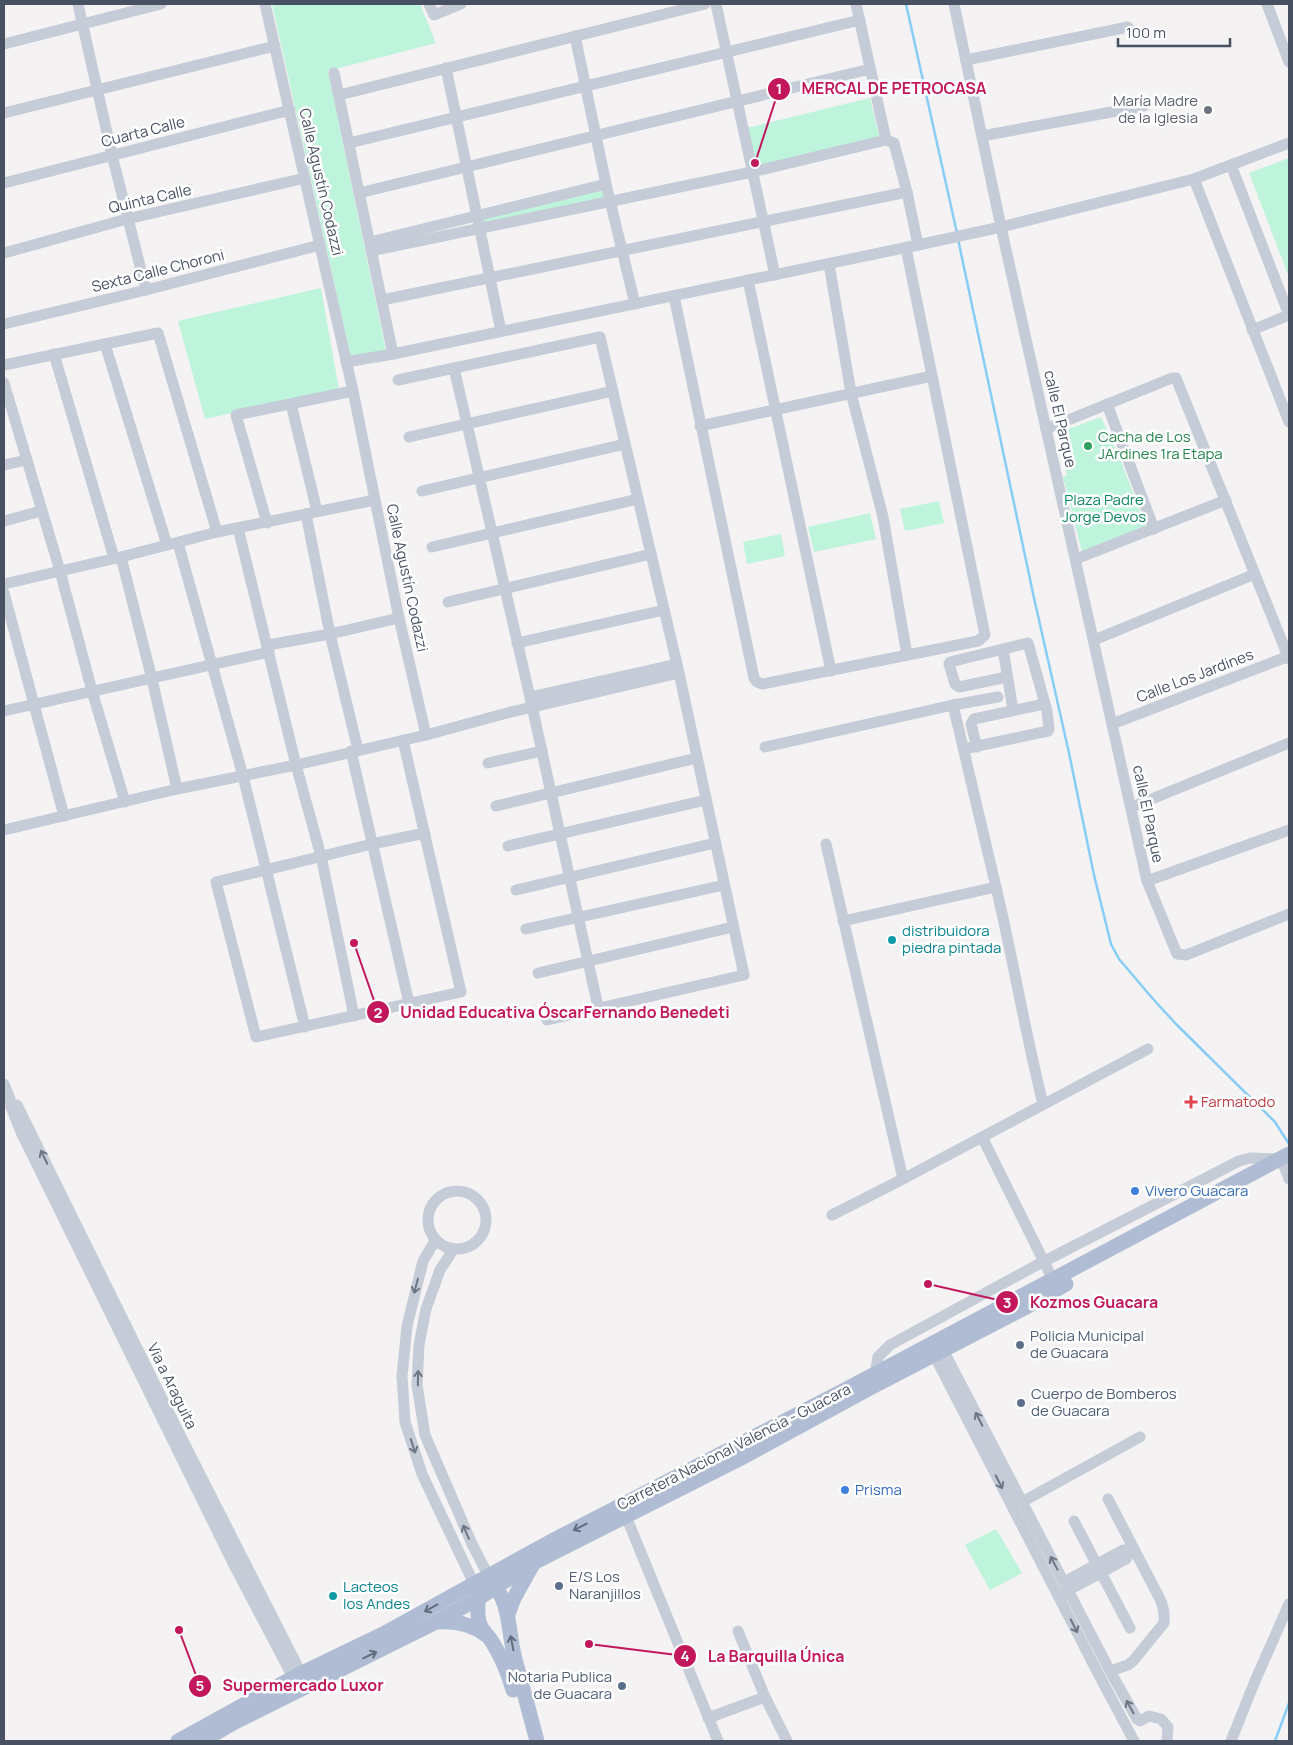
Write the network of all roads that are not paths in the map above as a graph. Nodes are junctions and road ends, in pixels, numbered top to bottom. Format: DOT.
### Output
graph roads {
  1 [pos="78,4"];
  2 [pos="161,4"];
  3 [pos="265,4"];
  4 [pos="430,4"];
  5 [pos="461,4"];
  6 [pos="705,4"];
  7 [pos="716,4"];
  8 [pos="856,4"];
  9 [pos="954,4"];
  10 [pos="1267,4"];
  11 [pos="860,20"];
  12 [pos="83,23"];
  13 [pos="1128,27"];
  14 [pos="575,36"];
  15 [pos="4,44"];
  16 [pos="274,46"];
  17 [pos="726,52"];
  18 [pos="1288,55"];
  19 [pos="966,60"];
  20 [pos="446,68"];
  21 [pos="870,68"];
  22 [pos="334,73"];
  23 [pos="585,86"];
  24 [pos="98,88"];
  25 [pos="339,95"];
  26 [pos="737,101"];
  27 [pos="1144,106"];
  28 [pos="290,110"];
  29 [pos="4,113"];
  30 [pos="456,117"];
  31 [pos="596,136"];
  32 [pos="982,136"];
  33 [pos="886,140"];
  34 [pos="349,143"];
  35 [pos="1289,143"];
  36 [pos="112,155"];
  37 [pos="1231,165"];
  38 [pos="467,167"];
  39 [pos="752,172"];
  40 [pos="305,178"];
  41 [pos="1194,179"];
  42 [pos="4,183"];
  43 [pos="606,184"];
  44 [pos="907,192"];
  45 [pos="359,194"];
  46 [pos="610,202"];
  47 [pos="477,215"];
  48 [pos="128,219"];
  49 [pos="764,222"];
  50 [pos="1001,227"];
  51 [pos="479,228"];
  52 [pos="320,245"];
  53 [pos="918,245"];
  54 [pos="370,246"];
  55 [pos="906,248"];
  56 [pos="622,251"];
  57 [pos="4,253"];
  58 [pos="829,264"];
  59 [pos="775,275"];
  60 [pos="490,278"];
  61 [pos="748,280"];
  62 [pos="146,290"];
  63 [pos="674,296"];
  64 [pos="382,300"];
  65 [pos="635,304"];
  66 [pos="1289,315"];
  67 [pos="4,324"];
  68 [pos="1252,330"];
  69 [pos="501,332"];
  70 [pos="105,344"];
  71 [pos="54,354"];
  72 [pos="393,354"];
  73 [pos="346,362"];
  74 [pos="4,365"];
  75 [pos="454,368"];
  76 [pos="932,376"];
  77 [pos="398,380"];
  78 [pos="4,383"];
  79 [pos="353,391"];
  80 [pos="613,391"];
  81 [pos="852,393"];
  82 [pos="1286,403"];
  83 [pos="291,404"];
  84 [pos="1107,404"];
  85 [pos="7,409"];
  86 [pos="776,410"];
  87 [pos="1289,422"];
  88 [pos="467,424"];
  89 [pos="700,426"];
  90 [pos="1046,429"];
  91 [pos="408,437"];
  92 [pos="625,444"];
  93 [pos="26,460"];
  94 [pos="4,465"];
  95 [pos="479,478"];
  96 [pos="422,491"];
  97 [pos="638,499"];
  98 [pos="375,500"];
  99 [pos="1226,500"];
  100 [pos="41,511"];
  101 [pos="312,513"];
  102 [pos="4,521"];
  103 [pos="267,523"];
  104 [pos="238,528"];
  105 [pos="1154,529"];
  106 [pos="217,532"];
  107 [pos="492,533"];
  108 [pos="173,544"];
  109 [pos="432,547"];
  110 [pos="651,554"];
  111 [pos="118,558"];
  112 [pos="1076,559"];
  113 [pos="60,571"];
  114 [pos="1255,574"];
  115 [pos="4,584"];
  116 [pos="505,589"];
  117 [pos="4,593"];
  118 [pos="448,602"];
  119 [pos="664,610"];
  120 [pos="399,618"];
  121 [pos="330,634"];
  122 [pos="1094,640"];
  123 [pos="517,643"];
  124 [pos="269,649"];
  125 [pos="1003,649"];
  126 [pos="907,655"];
  127 [pos="1288,656"];
  128 [pos="212,666"];
  129 [pos="678,668"];
  130 [pos="831,671"];
  131 [pos="1007,677"];
  132 [pos="152,679"];
  133 [pos="92,691"];
  134 [pos="998,697"];
  135 [pos="531,702"];
  136 [pos="35,704"];
  137 [pos="1044,704"];
  138 [pos="953,705"];
  139 [pos="1013,710"];
  140 [pos="4,711"];
  141 [pos="1112,724"];
  142 [pos="426,735"];
  143 [pos="403,740"];
  144 [pos="1289,744"];
  145 [pos="765,747"];
  146 [pos="977,747"];
  147 [pos="964,749"];
  148 [pos="354,750"];
  149 [pos="542,751"];
  150 [pos="697,758"];
  151 [pos="488,763"];
  152 [pos="296,765"];
  153 [pos="243,776"];
  154 [pos="177,789"];
  155 [pos="551,794"];
  156 [pos="706,800"];
  157 [pos="125,802"];
  158 [pos="496,806"];
  159 [pos="1132,807"];
  160 [pos="64,816"];
  161 [pos="4,830"];
  162 [pos="1289,830"];
  163 [pos="425,832"];
  164 [pos="560,834"];
  165 [pos="715,843"];
  166 [pos="372,844"];
  167 [pos="826,844"];
  168 [pos="508,846"];
  169 [pos="321,856"];
  170 [pos="266,869"];
  171 [pos="570,877"];
  172 [pos="1147,881"];
  173 [pos="724,885"];
  174 [pos="996,887"];
  175 [pos="516,890"];
  176 [pos="1289,914"];
  177 [pos="578,918"];
  178 [pos="843,921"];
  179 [pos="733,927"];
  180 [pos="526,929"];
  181 [pos="588,961"];
  182 [pos="538,973"];
  183 [pos="409,1004"];
  184 [pos="598,1007"];
  185 [pos="354,1016"];
  186 [pos="547,1020"];
  187 [pos="305,1026"];
  188 [pos="1148,1049"];
  189 [pos="4,1084"];
  190 [pos="1043,1104"];
  191 [pos="982,1138"];
  192 [pos="1287,1163"];
  193 [pos="903,1179"];
  194 [pos="832,1215"];
  195 [pos="435,1241"];
  196 [pos="453,1250"];
  197 [pos="1044,1262"];
  198 [pos="1055,1284"];
  199 [pos="936,1348"];
  200 [pos="875,1374"];
  201 [pos="1140,1437"];
  202 [pos="1108,1499"];
  203 [pos="1022,1502"];
  204 [pos="624,1510"];
  205 [pos="1074,1521"];
  206 [pos="533,1563"];
  207 [pos="1099,1569"];
  208 [pos="492,1581"];
  209 [pos="1063,1589"];
  210 [pos="476,1591"];
  211 [pos="1289,1604"];
  212 [pos="508,1614"];
  213 [pos="436,1622"];
  214 [pos="1130,1628"];
  215 [pos="738,1631"];
  216 [pos="490,1638"];
  217 [pos="1110,1671"];
  218 [pos="300,1681"];
  219 [pos="765,1697"];
  220 [pos="708,1718"];
  221 [pos="178,1741"];
  222 [pos="202,1741"];
  223 [pos="528,1741"];
  224 [pos="537,1741"];
  225 [pos="718,1741"];
  226 [pos="787,1741"];
  227 [pos="1134,1741"];
  228 [pos="1167,1741"];
  229 [pos="1231,1741"];
  1 -- 12 [label="street"];
  2 -- 12 [label="street"];
  3 -- 16 [label="street, Calle Agustín Codazzi"];
  4 -- 5 [label="street"];
  6 -- 14 [label="street"];
  7 -- 17 [label="street"];
  8 -- 11 [label="street"];
  9 -- 19 [label="street, calle El Parque"];
  10 -- 18 [label="street"];
  11 -- 17 [label="street"];
  11 -- 21 [label="street"];
  12 -- 15 [label="street"];
  12 -- 24 [label="street"];
  13 -- 19 [label="street"];
  14 -- 20 [label="street"];
  14 -- 23 [label="street"];
  16 -- 24 [label="street"];
  16 -- 28 [label="street, Calle Agustín Codazzi"];
  17 -- 23 [label="street"];
  17 -- 26 [label="street"];
  19 -- 32 [label="street, calle El Parque"];
  20 -- 25 [label="street"];
  20 -- 30 [label="street"];
  21 -- 26 [label="street"];
  21 -- 33 [label="street"];
  22 -- 25 [label="street"];
  23 -- 30 [label="street"];
  23 -- 31 [label="street"];
  24 -- 29 [label="street"];
  24 -- 36 [label="street"];
  25 -- 34 [label="street"];
  26 -- 31 [label="street"];
  26 -- 39 [label="street"];
  27 -- 32 [label="street"];
  28 -- 36 [label="street, Cuarta Calle"];
  28 -- 40 [label="street, Calle Agustín Codazzi"];
  30 -- 34 [label="street"];
  30 -- 38 [label="street"];
  31 -- 38 [label="street"];
  31 -- 43 [label="street"];
  32 -- 50 [label="street, calle El Parque"];
  33 -- 39 [label="street"];
  33 -- 44 [label="street"];
  34 -- 45 [label="street"];
  35 -- 37 [label="street"];
  36 -- 42 [label="street, Cuarta Calle"];
  36 -- 48 [label="street"];
  37 -- 41 [label="street"];
  37 -- 66 [label="street"];
  38 -- 45 [label="street"];
  38 -- 47 [label="street"];
  39 -- 46 [label="street"];
  39 -- 49 [label="street"];
  40 -- 48 [label="street, Quinta Calle"];
  40 -- 52 [label="street, Calle Agustín Codazzi"];
  41 -- 50 [label="street"];
  41 -- 68 [label="street"];
  43 -- 46 [label="street"];
  43 -- 47 [label="street"];
  44 -- 49 [label="street"];
  44 -- 53 [label="street"];
  45 -- 54 [label="street"];
  46 -- 51 [label="street"];
  46 -- 56 [label="street"];
  47 -- 51 [label="street"];
  47 -- 54 [label="street"];
  48 -- 57 [label="street, Quinta Calle"];
  48 -- 62 [label="street"];
  49 -- 56 [label="street"];
  49 -- 59 [label="street"];
  50 -- 53 [label="street"];
  50 -- 90 [label="street, calle El Parque"];
  51 -- 54 [label="street"];
  51 -- 60 [label="street"];
  52 -- 62 [label="street, Sexta Calle Choroni"];
  52 -- 73 [label="street, Calle Agustín Codazzi"];
  53 -- 55 [label="street"];
  54 -- 64 [label="street"];
  55 -- 58 [label="street"];
  55 -- 76 [label="street"];
  56 -- 60 [label="street"];
  56 -- 65 [label="street"];
  58 -- 59 [label="street"];
  58 -- 81 [label="street"];
  59 -- 61 [label="street"];
  60 -- 64 [label="street"];
  60 -- 69 [label="street"];
  61 -- 63 [label="street"];
  61 -- 86 [label="street"];
  62 -- 67 [label="street, Sexta Calle Choroni"];
  63 -- 65 [label="street"];
  63 -- 89 [label="street"];
  64 -- 72 [label="street"];
  65 -- 69 [label="street"];
  66 -- 68 [label="street"];
  68 -- 82 [label="street"];
  69 -- 72 [label="street"];
  70 -- 71 [label="street"];
  70 -- 106 [label="street"];
  70 -- 108 [label="street"];
  71 -- 74 [label="street"];
  71 -- 111 [label="street"];
  72 -- 73 [label="street"];
  73 -- 79 [label="street, Calle Agustín Codazzi"];
  75 -- 77 [label="street"];
  75 -- 80 [label="street"];
  75 -- 88 [label="street"];
  76 -- 81 [label="street"];
  76 -- 126 [label="street"];
  78 -- 85 [label="street"];
  79 -- 83 [label="street"];
  79 -- 98 [label="street, Calle Agustín Codazzi"];
  80 -- 88 [label="street"];
  80 -- 92 [label="street"];
  81 -- 86 [label="street"];
  81 -- 126 [label="street"];
  82 -- 87 [label="street"];
  83 -- 101 [label="street"];
  83 -- 103 [label="street"];
  84 -- 90 [label="street"];
  84 -- 99 [label="street"];
  84 -- 105 [label="street"];
  85 -- 93 [label="street"];
  86 -- 89 [label="street"];
  86 -- 130 [label="street"];
  88 -- 91 [label="street"];
  88 -- 95 [label="street"];
  89 -- 130 [label="street"];
  90 -- 112 [label="street, calle El Parque"];
  92 -- 95 [label="street"];
  92 -- 97 [label="street"];
  93 -- 94 [label="street"];
  93 -- 100 [label="street"];
  95 -- 96 [label="street"];
  95 -- 107 [label="street"];
  97 -- 107 [label="street"];
  97 -- 110 [label="street"];
  98 -- 101 [label="street"];
  98 -- 120 [label="street, Calle Agustín Codazzi"];
  99 -- 105 [label="street"];
  99 -- 114 [label="street"];
  100 -- 102 [label="street"];
  100 -- 113 [label="street"];
  101 -- 103 [label="street"];
  101 -- 121 [label="street"];
  103 -- 104 [label="street"];
  104 -- 106 [label="street"];
  104 -- 124 [label="street"];
  105 -- 112 [label="street"];
  106 -- 108 [label="street"];
  107 -- 109 [label="street"];
  107 -- 116 [label="street"];
  108 -- 111 [label="street"];
  108 -- 128 [label="street"];
  110 -- 116 [label="street"];
  110 -- 119 [label="street"];
  111 -- 113 [label="street"];
  111 -- 132 [label="street"];
  112 -- 122 [label="street, calle El Parque"];
  113 -- 115 [label="street"];
  113 -- 133 [label="street"];
  114 -- 122 [label="street"];
  114 -- 127 [label="street"];
  116 -- 118 [label="street"];
  116 -- 123 [label="street"];
  117 -- 136 [label="street"];
  119 -- 123 [label="street"];
  119 -- 129 [label="street"];
  120 -- 121 [label="street"];
  120 -- 142 [label="street, Calle Agustín Codazzi"];
  121 -- 124 [label="street"];
  121 -- 148 [label="street"];
  122 -- 141 [label="street, calle El Parque"];
  123 -- 135 [label="street"];
  124 -- 128 [label="street"];
  124 -- 152 [label="street"];
  125 -- 131 [label="street"];
  125 -- 131 [label="street"];
  125 -- 137 [label="street"];
  126 -- 130 [label="street"];
  127 -- 141 [label="street, Calle Los Jardines"];
  128 -- 132 [label="street"];
  128 -- 153 [label="street"];
  129 -- 135 [label="street"];
  129 -- 150 [label="street"];
  131 -- 139 [label="street"];
  132 -- 133 [label="street"];
  132 -- 154 [label="street"];
  133 -- 136 [label="street"];
  133 -- 157 [label="street"];
  134 -- 138 [label="street"];
  135 -- 142 [label="street"];
  135 -- 149 [label="street"];
  136 -- 140 [label="street"];
  136 -- 160 [label="street"];
  137 -- 139 [label="street"];
  137 -- 146 [label="street"];
  138 -- 145 [label="street"];
  138 -- 147 [label="street"];
  139 -- 146 [label="street"];
  141 -- 159 [label="street, calle El Parque"];
  142 -- 143 [label="street"];
  143 -- 148 [label="street"];
  143 -- 163 [label="street"];
  144 -- 159 [label="street"];
  146 -- 147 [label="street"];
  147 -- 174 [label="street"];
  148 -- 152 [label="street"];
  148 -- 166 [label="street"];
  149 -- 151 [label="street"];
  149 -- 155 [label="street"];
  150 -- 155 [label="street"];
  150 -- 156 [label="street"];
  152 -- 153 [label="street"];
  152 -- 169 [label="street"];
  153 -- 154 [label="street"];
  153 -- 170 [label="street"];
  154 -- 157 [label="street"];
  155 -- 158 [label="street"];
  155 -- 164 [label="street"];
  156 -- 164 [label="street"];
  156 -- 165 [label="street"];
  157 -- 160 [label="street"];
  159 -- 172 [label="street, calle El Parque"];
  160 -- 161 [label="street"];
  162 -- 172 [label="street"];
  163 -- 166 [label="street"];
  163 -- 183 [label="street"];
  164 -- 168 [label="street"];
  164 -- 171 [label="street"];
  165 -- 171 [label="street"];
  165 -- 173 [label="street"];
  166 -- 169 [label="street"];
  166 -- 183 [label="street"];
  167 -- 178 [label="street"];
  169 -- 170 [label="street"];
  169 -- 185 [label="street"];
  170 -- 187 [label="street"];
  170 -- 187 [label="street"];
  171 -- 175 [label="street"];
  171 -- 177 [label="street"];
  172 -- 176 [label="street, calle El Parque"];
  173 -- 177 [label="street"];
  173 -- 179 [label="street"];
  174 -- 178 [label="street"];
  174 -- 190 [label="street"];
  177 -- 180 [label="street"];
  177 -- 181 [label="street"];
  178 -- 193 [label="street"];
  179 -- 181 [label="street"];
  179 -- 184 [label="street"];
  181 -- 182 [label="street"];
  181 -- 184 [label="street"];
  183 -- 185 [label="street"];
  184 -- 186 [label="street"];
  185 -- 187 [label="street"];
  188 -- 190 [label="street"];
  189 -- 218 [label="street, Via a Araguita"];
  190 -- 191 [label="street"];
  191 -- 193 [label="street"];
  191 -- 197 [label="street"];
  192 -- 197 [label="street"];
  192 -- 198 [label="main road, Carretera Nacional Valencia - Guacara"];
  193 -- 194 [label="street"];
  195 -- 196 [label="street"];
  195 -- 196 [label="street"];
  195 -- 210 [label="street, one-way"];
  208 -- 196 [label="street, one-way"];
  197 -- 198 [label="street"];
  197 -- 200 [label="street"];
  198 -- 199 [label="main road, Carretera Nacional Valencia - Guacara"];
  199 -- 200 [label="main road, Carretera Nacional Valencia - Guacara"];
  203 -- 199 [label="street, one-way"];
  199 -- 204 [label="main road, Carretera Nacional Valencia - Guacara"];
  199 -- 209 [label="street, one-way"];
  200 -- 204 [label="main road, Carretera Nacional Valencia - Guacara"];
  201 -- 203 [label="street"];
  202 -- 217 [label="street"];
  209 -- 203 [label="street, one-way"];
  204 -- 206 [label="main road, Carretera Nacional Valencia - Guacara"];
  204 -- 208 [label="main road, Carretera Nacional Valencia - Guacara, one-way"];
  204 -- 220 [label="street"];
  205 -- 207 [label="street"];
  206 -- 208 [label="main road, Carretera Nacional Valencia - Guacara"];
  206 -- 212 [label="main road"];
  207 -- 209 [label="street"];
  207 -- 214 [label="street"];
  208 -- 210 [label="main road, Carretera Nacional Valencia - Guacara"];
  208 -- 212 [label="main road"];
  209 -- 217 [label="street"];
  209 -- 227 [label="street, one-way"];
  210 -- 213 [label="main road, Carretera Nacional Valencia - Guacara"];
  210 -- 216 [label="main road"];
  210 -- 218 [label="main road, Carretera Nacional Valencia - Guacara, one-way"];
  211 -- 229 [label="street"];
  224 -- 212 [label="main road, one-way"];
  213 -- 216 [label="main road"];
  218 -- 213 [label="main road, Carretera Nacional Valencia - Guacara, one-way"];
  215 -- 219 [label="street"];
  216 -- 223 [label="main road"];
  228 -- 217 [label="street, one-way"];
  218 -- 221 [label="main road, Carretera Nacional Valencia - Guacara"];
  218 -- 222 [label="main road, Carretera Nacional Valencia - Guacara"];
  219 -- 220 [label="street"];
  219 -- 226 [label="street"];
  220 -- 225 [label="street"];
}
